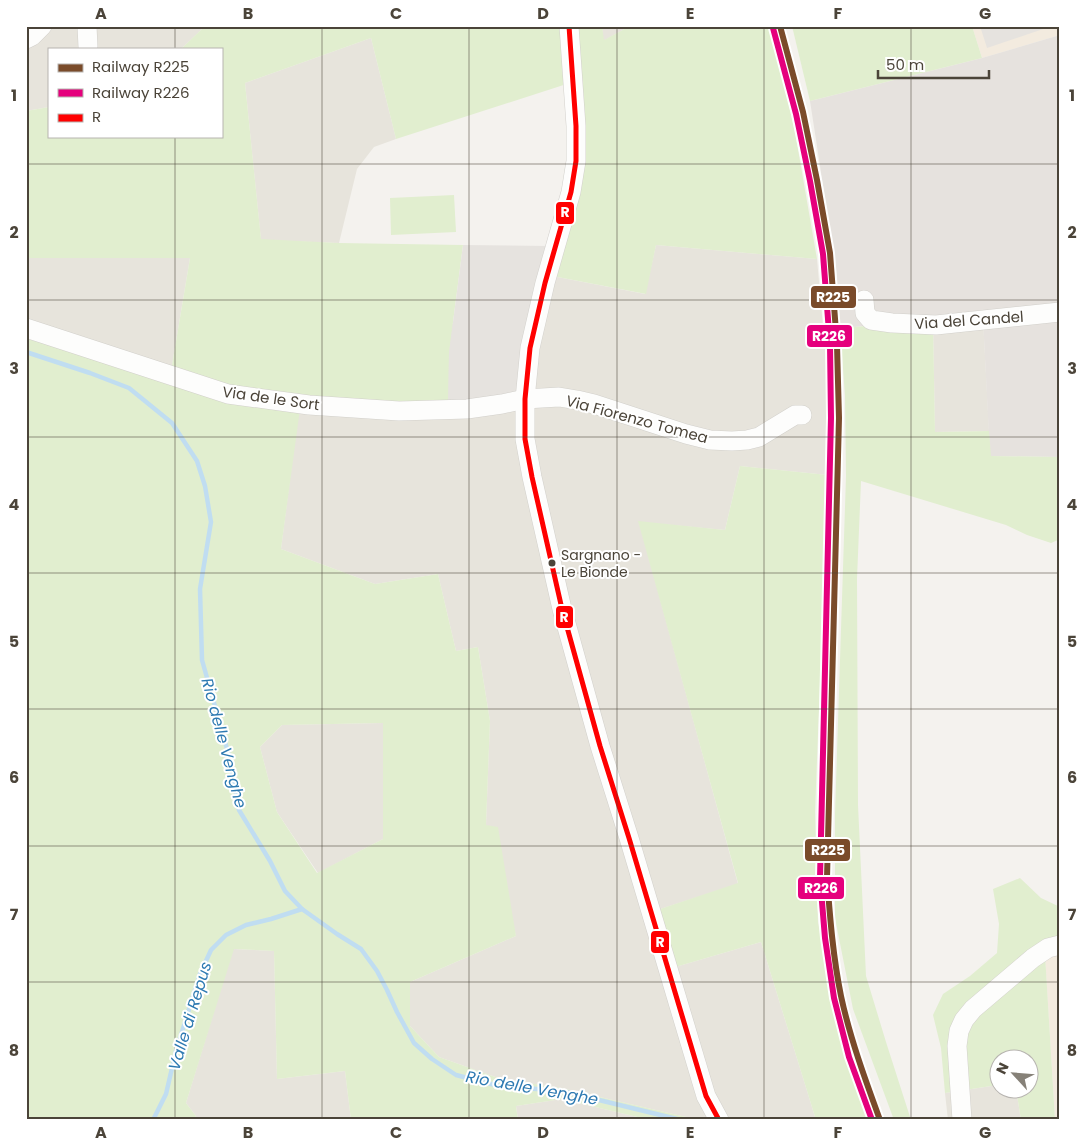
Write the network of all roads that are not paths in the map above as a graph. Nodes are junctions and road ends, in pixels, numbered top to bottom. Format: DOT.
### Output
graph roads {
  1 [pos="42,26"];
  2 [pos="87,26"];
  3 [pos="569,26"];
  4 [pos="26,39"];
  5 [pos="88,47"];
  6 [pos="864,300"];
  7 [pos="1060,312"];
  8 [pos="26,328"];
  9 [pos="525,399"];
  10 [pos="802,415"];
  11 [pos="1060,945"];
  12 [pos="719,1120"];
  13 [pos="962,1120"];
  1 -- 4 [label="street"];
  2 -- 5 [label="street"];
  3 -- 9 [label="street"];
  6 -- 7 [label="street, Via del Candel"];
  8 -- 9 [label="street, Via de le Sort"];
  9 -- 10 [label="street, Via Fiorenzo Tomea"];
  9 -- 12 [label="street"];
  11 -- 13 [label="street"];
}
